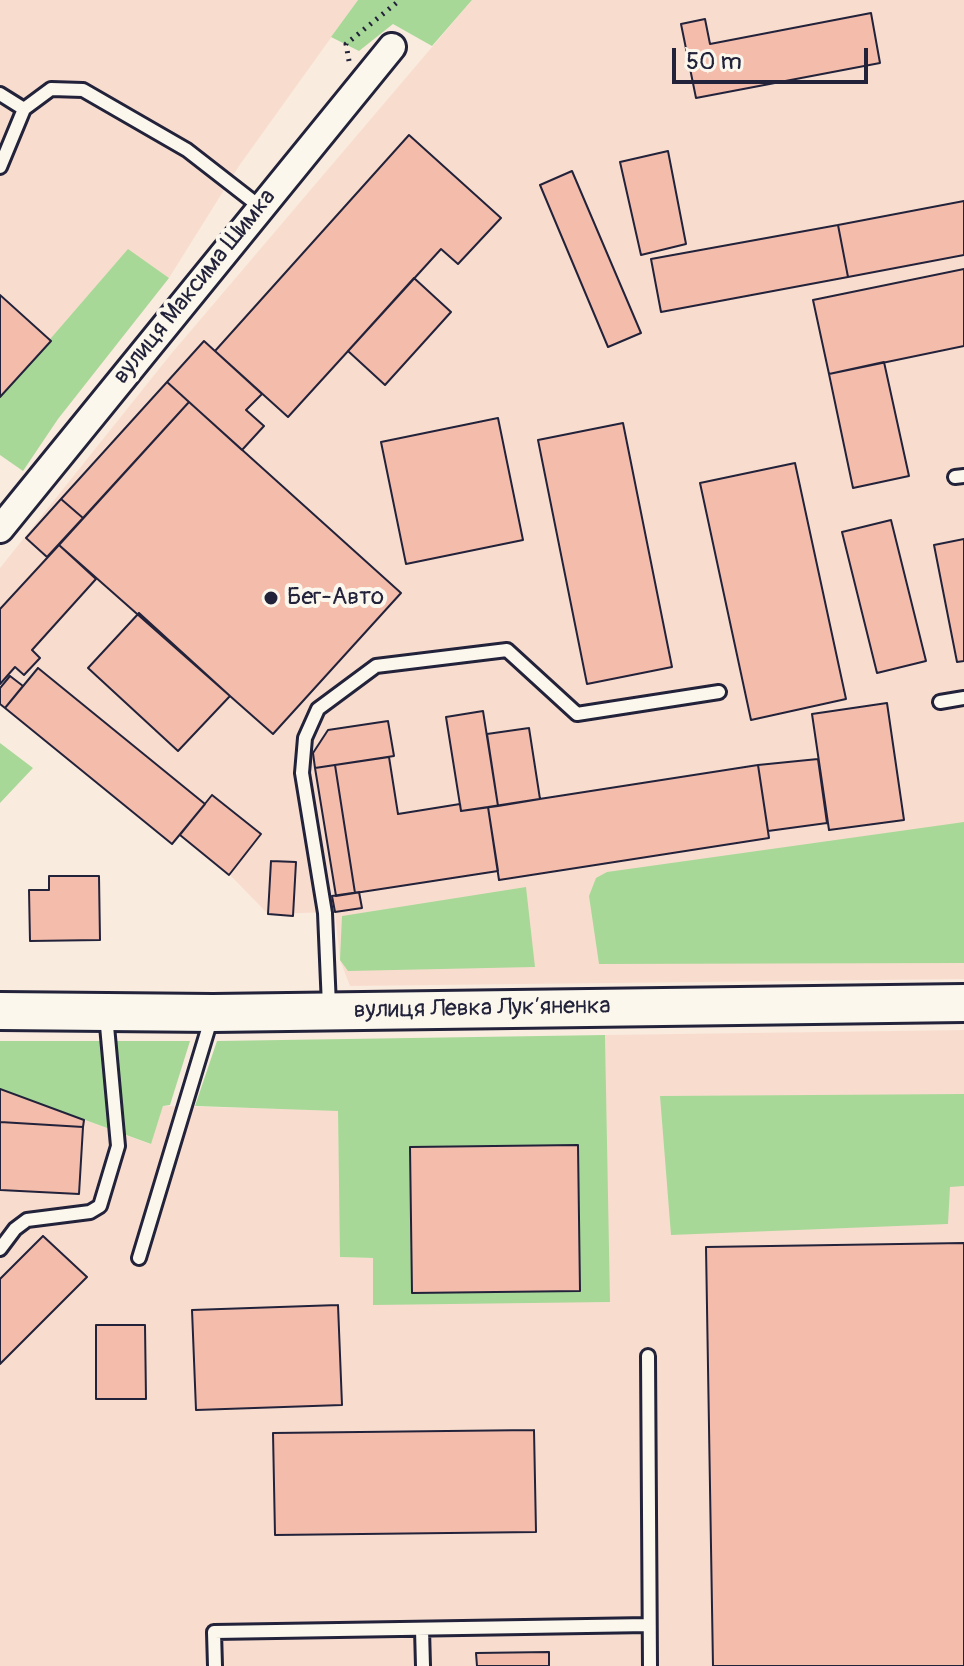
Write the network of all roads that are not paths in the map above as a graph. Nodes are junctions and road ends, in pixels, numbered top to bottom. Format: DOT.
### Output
graph roads {
  1 [pos="392,47"];
  2 [pos="0,94"];
  3 [pos="24,109"];
  4 [pos="0,167"];
  5 [pos="259,206"];
  6 [pos="0,529"];
  7 [pos="719,692"];
  8 [pos="964,698"];
  9 [pos="940,702"];
  10 [pos="964,1003"];
  11 [pos="0,1011"];
  12 [pos="329,1011"];
  13 [pos="106,1012"];
  14 [pos="213,1013"];
  15 [pos="0,1249"];
  16 [pos="139,1258"];
  17 [pos="648,1356"];
  18 [pos="649,1625"];
  19 [pos="422,1629"];
  20 [pos="215,1666"];
  21 [pos="423,1666"];
  22 [pos="650,1666"];
  1 -- 5 [label="street, вулиця Максима Шимка"];
  2 -- 3 [label="lane"];
  3 -- 4 [label="lane"];
  3 -- 5 [label="lane"];
  5 -- 6 [label="street, вулиця Максима Шимка"];
  7 -- 12 [label="lane"];
  8 -- 9 [label="lane"];
  10 -- 12 [label="main road, вулиця Левка Лукʼяненка"];
  11 -- 13 [label="main road, вулиця Левка Лукʼяненка"];
  12 -- 14 [label="main road, вулиця Левка Лукʼяненка"];
  13 -- 14 [label="main road, вулиця Левка Лукʼяненка"];
  13 -- 15 [label="lane"];
  14 -- 16 [label="lane"];
  17 -- 18 [label="lane"];
  18 -- 19 [label="lane"];
  18 -- 22 [label="lane"];
  19 -- 20 [label="lane"];
  19 -- 21 [label="lane"];
}
